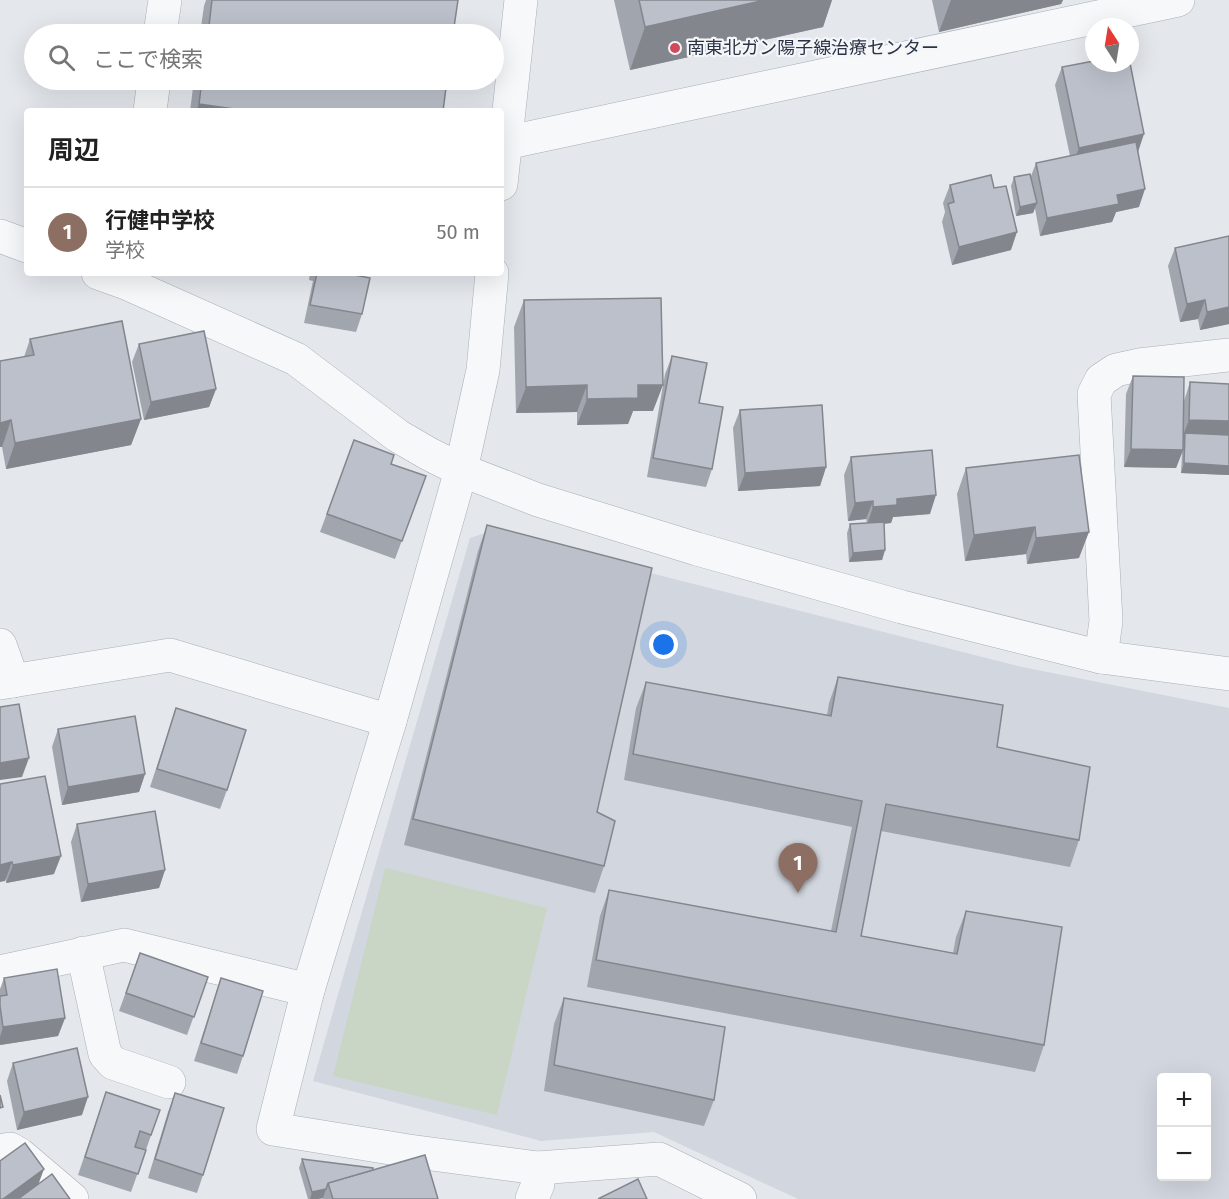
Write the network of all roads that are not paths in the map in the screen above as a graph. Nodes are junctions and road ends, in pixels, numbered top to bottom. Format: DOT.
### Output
graph roads {
  1 [pos="165,0"];
  2 [pos="521,0"];
  3 [pos="1178,0"];
  4 [pos="161,24"];
  5 [pos="153,90"];
  6 [pos="150,108"];
  7 [pos="505,143"];
  8 [pos="504,153"];
  9 [pos="0,236"];
  10 [pos="24,245"];
  11 [pos="117,276"];
  12 [pos="492,276"];
  13 [pos="1229,356"];
  14 [pos="461,470"];
  15 [pos="0,645"];
  16 [pos="1101,657"];
  17 [pos="1229,674"];
  18 [pos="6,682"];
  19 [pos="390,721"];
  20 [pos="83,954"];
  21 [pos="0,972"];
  22 [pos="308,990"];
  23 [pos="169,1082"];
  24 [pos="0,1152"];
  25 [pos="535,1184"];
  26 [pos="72,1199"];
  27 [pos="740,1199"];
  1 -- 4 [label="street"];
  2 -- 7 [label="street"];
  3 -- 7 [label="street"];
  5 -- 6 [label="street"];
  7 -- 8 [label="street"];
  9 -- 10 [label="street"];
  11 -- 14 [label="street"];
  12 -- 14 [label="street"];
  13 -- 16 [label="street"];
  14 -- 16 [label="street"];
  14 -- 19 [label="street"];
  15 -- 18 [label="street"];
  16 -- 17 [label="street"];
  18 -- 19 [label="street"];
  19 -- 22 [label="street"];
  20 -- 21 [label="street"];
  20 -- 22 [label="street"];
  20 -- 23 [label="street"];
  22 -- 25 [label="street"];
  24 -- 26 [label="street"];
  25 -- 27 [label="street"];
}
